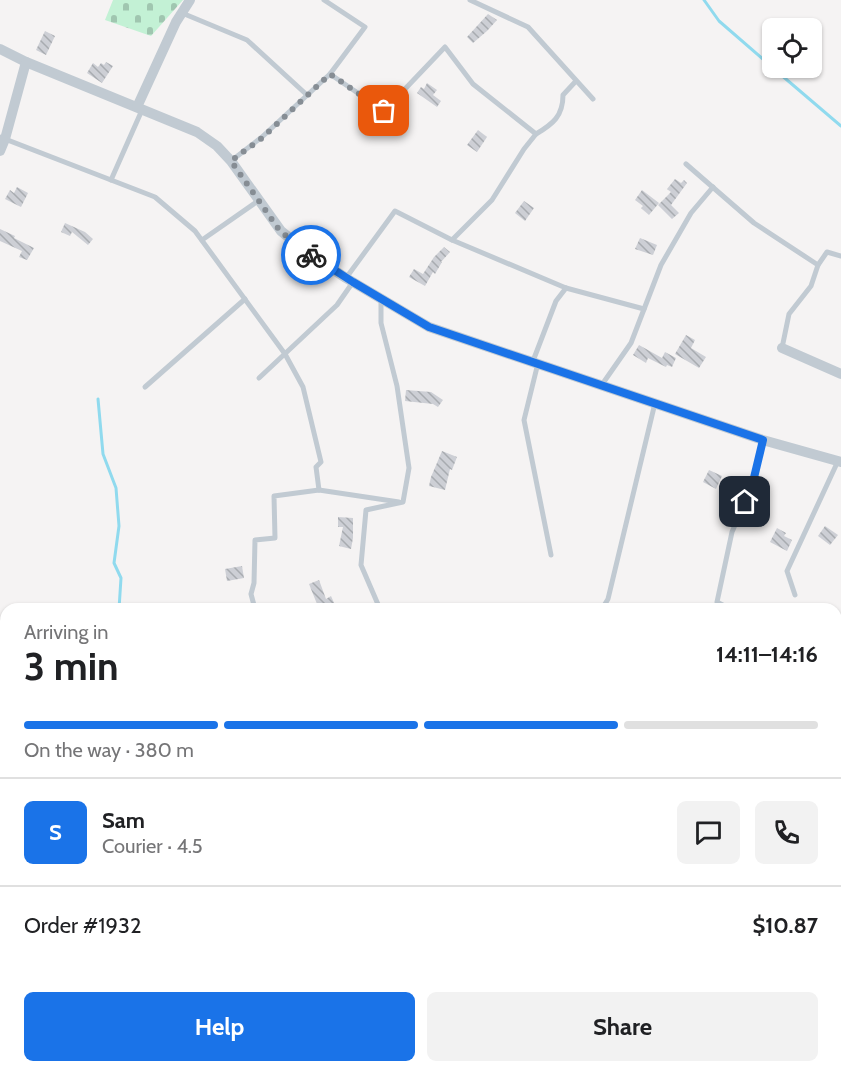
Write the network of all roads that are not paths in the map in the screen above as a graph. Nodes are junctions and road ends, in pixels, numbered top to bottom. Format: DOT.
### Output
graph roads {
  1 [pos="190,0"];
  2 [pos="324,0"];
  3 [pos="470,0"];
  4 [pos="182,13"];
  5 [pos="0,49"];
  6 [pos="26,62"];
  7 [pos="330,74"];
  8 [pos="576,81"];
  9 [pos="307,95"];
  10 [pos="593,99"];
  11 [pos="140,108"];
  12 [pos="536,134"];
  13 [pos="2,138"];
  14 [pos="0,151"];
  15 [pos="231,161"];
  16 [pos="686,164"];
  17 [pos="111,180"];
  18 [pos="712,187"];
  19 [pos="258,201"];
  20 [pos="202,240"];
  21 [pos="452,240"];
  22 [pos="841,256"];
  23 [pos="818,266"];
  24 [pos="349,280"];
  25 [pos="566,288"];
  26 [pos="245,299"];
  27 [pos="381,299"];
  28 [pos="644,309"];
  29 [pos="782,348"];
  30 [pos="285,354"];
  31 [pos="536,362"];
  32 [pos="841,374"];
  33 [pos="259,378"];
  34 [pos="601,386"];
  35 [pos="145,387"];
  36 [pos="655,403"];
  37 [pos="763,440"];
  38 [pos="840,462"];
  39 [pos="319,490"];
  40 [pos="403,502"];
  41 [pos="551,555"];
  42 [pos="795,595"];
  43 [pos="253,603"];
  44 [pos="377,603"];
  45 [pos="606,603"];
  46 [pos="719,603"];
  1 -- 4 [label="street"];
  2 -- 7 [label="lane"];
  3 -- 8 [label="lane"];
  4 -- 9 [label="lane"];
  4 -- 11 [label="street"];
  5 -- 6 [label="street"];
  6 -- 11 [label="street"];
  6 -- 13 [label="street"];
  7 -- 9 [label="lane"];
  7 -- 12 [label="lane"];
  8 -- 10 [label="lane"];
  8 -- 12 [label="lane"];
  9 -- 15 [label="lane"];
  11 -- 15 [label="street"];
  11 -- 17 [label="lane"];
  12 -- 21 [label="lane"];
  13 -- 14 [label="street"];
  13 -- 17 [label="lane"];
  15 -- 19 [label="street"];
  16 -- 18 [label="lane"];
  17 -- 20 [label="lane"];
  18 -- 23 [label="lane"];
  18 -- 28 [label="lane"];
  19 -- 20 [label="lane"];
  19 -- 24 [label="street"];
  20 -- 26 [label="lane"];
  21 -- 24 [label="lane"];
  21 -- 25 [label="lane"];
  22 -- 23 [label="lane"];
  23 -- 29 [label="lane"];
  24 -- 27 [label="street"];
  24 -- 30 [label="lane"];
  25 -- 28 [label="lane"];
  25 -- 31 [label="lane"];
  26 -- 30 [label="lane"];
  26 -- 35 [label="lane"];
  27 -- 31 [label="street"];
  27 -- 40 [label="lane"];
  28 -- 34 [label="lane"];
  29 -- 32 [label="street"];
  30 -- 33 [label="lane"];
  30 -- 39 [label="lane"];
  31 -- 34 [label="street"];
  31 -- 41 [label="lane"];
  34 -- 36 [label="street"];
  36 -- 37 [label="street"];
  36 -- 45 [label="lane"];
  37 -- 38 [label="street"];
  37 -- 46 [label="lane"];
  38 -- 42 [label="lane"];
  39 -- 40 [label="lane"];
  39 -- 43 [label="lane"];
  40 -- 44 [label="lane"];
}
